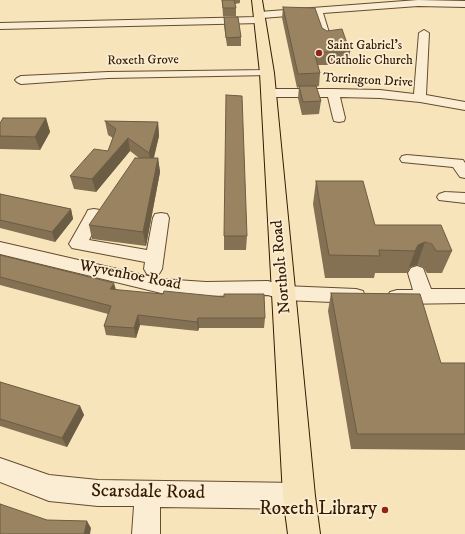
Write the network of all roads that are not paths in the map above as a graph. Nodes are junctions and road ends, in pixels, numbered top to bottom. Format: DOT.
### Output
graph roads {
  1 [pos="356,3"];
  2 [pos="465,4"];
  3 [pos="317,10"];
  4 [pos="259,12"];
  5 [pos="0,26"];
  6 [pos="424,33"];
  7 [pos="326,38"];
  8 [pos="20,80"];
  9 [pos="267,83"];
  10 [pos="333,93"];
  11 [pos="420,98"];
  12 [pos="465,106"];
  13 [pos="339,118"];
  14 [pos="407,159"];
  15 [pos="465,174"];
  16 [pos="445,197"];
  17 [pos="465,198"];
  18 [pos="94,214"];
  19 [pos="161,218"];
  20 [pos="0,248"];
  21 [pos="155,258"];
  22 [pos="417,273"];
  23 [pos="146,282"];
  24 [pos="284,293"];
  25 [pos="424,296"];
  26 [pos="465,296"];
  27 [pos="0,470"];
  28 [pos="148,494"];
  29 [pos="299,496"];
  30 [pos="146,534"];
  31 [pos="304,534"];
  1 -- 2 [label="street"];
  1 -- 3 [label="street"];
  3 -- 4 [label="street"];
  3 -- 7 [label="street"];
  4 -- 5 [label="street"];
  4 -- 9 [label="main road, Northolt Road"];
  6 -- 11 [label="street"];
  8 -- 9 [label="street, Roxeth Grove"];
  9 -- 10 [label="street, Torrington Drive"];
  9 -- 24 [label="main road, Northolt Road"];
  10 -- 11 [label="street, Torrington Drive"];
  10 -- 13 [label="street"];
  11 -- 12 [label="street, Torrington Drive"];
  14 -- 15 [label="street"];
  16 -- 17 [label="street"];
  18 -- 21 [label="street"];
  19 -- 21 [label="street"];
  20 -- 23 [label="street, Wyvenhoe Road"];
  21 -- 23 [label="street"];
  22 -- 25 [label="street"];
  23 -- 24 [label="street, Wyvenhoe Road"];
  24 -- 25 [label="street, Wyvenhoe Road"];
  24 -- 29 [label="main road, Northolt Road"];
  25 -- 26 [label="street, Wyvenhoe Road"];
  27 -- 28 [label="street, Scarsdale Road"];
  28 -- 29 [label="street, Scarsdale Road"];
  28 -- 30 [label="street"];
  29 -- 31 [label="main road, Northolt Road"];
}
